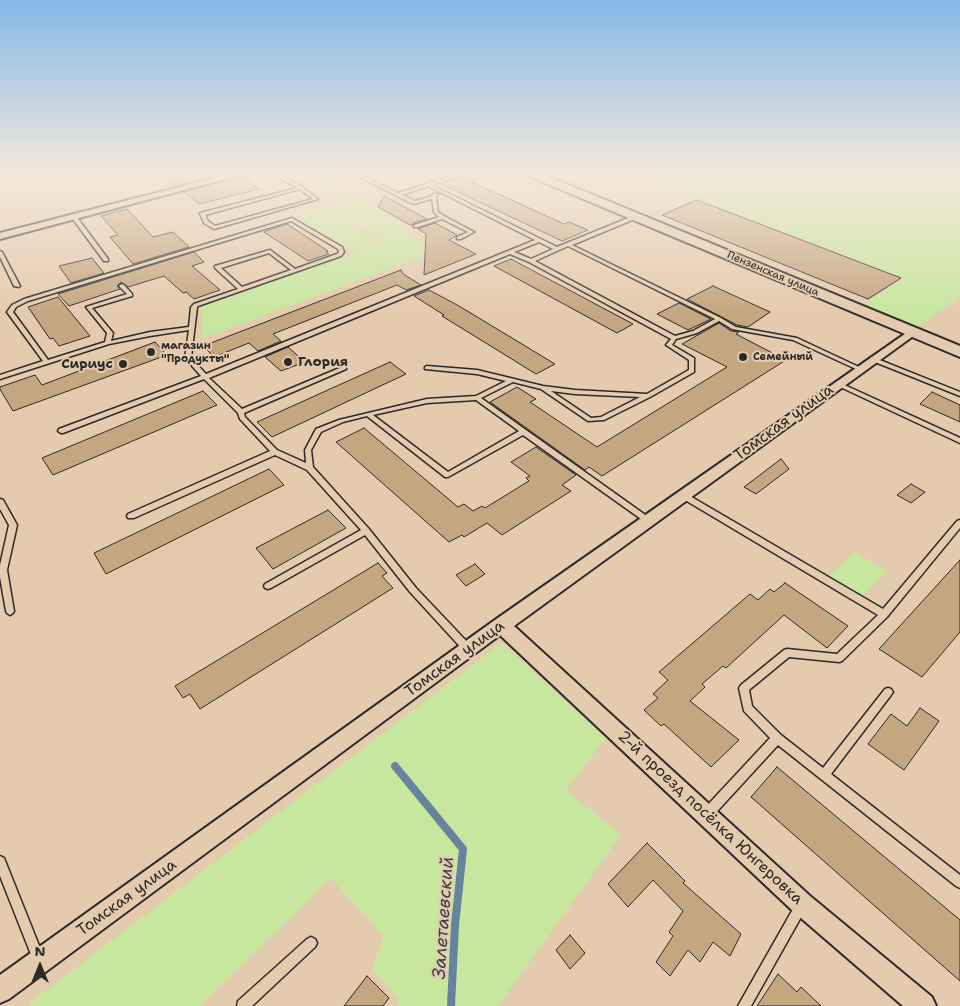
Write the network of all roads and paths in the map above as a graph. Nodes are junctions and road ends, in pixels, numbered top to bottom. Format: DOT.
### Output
graph roads {
  1 [pos="63,220"];
  2 [pos="76,220"];
  3 [pos="205,220"];
  4 [pos="243,220"];
  5 [pos="289,220"];
  6 [pos="294,220"];
  7 [pos="433,220"];
  8 [pos="448,220"];
  9 [pos="498,220"];
  10 [pos="628,220"];
  11 [pos="642,220"];
  12 [pos="416,226"];
  13 [pos="0,236"];
  14 [pos="459,238"];
  15 [pos="538,240"];
  16 [pos="569,244"];
  17 [pos="557,249"];
  18 [pos="0,252"];
  19 [pos="510,252"];
  20 [pos="106,260"];
  21 [pos="531,261"];
  22 [pos="294,270"];
  23 [pos="17,286"];
  24 [pos="122,286"];
  25 [pos="241,289"];
  26 [pos="719,319"];
  27 [pos="192,328"];
  28 [pos="912,332"];
  29 [pos="674,338"];
  30 [pos="108,343"];
  31 [pos="960,352"];
  32 [pos="47,362"];
  33 [pos="865,363"];
  34 [pos="344,368"];
  35 [pos="427,368"];
  36 [pos="0,377"];
  37 [pos="206,377"];
  38 [pos="512,380"];
  39 [pos="838,384"];
  40 [pos="543,388"];
  41 [pos="960,394"];
  42 [pos="648,396"];
  43 [pos="477,398"];
  44 [pos="241,412"];
  45 [pos="368,414"];
  46 [pos="61,431"];
  47 [pos="522,432"];
  48 [pos="960,441"];
  49 [pos="275,452"];
  50 [pos="310,468"];
  51 [pos="682,496"];
  52 [pos="0,502"];
  53 [pos="131,516"];
  54 [pos="648,521"];
  55 [pos="960,523"];
  56 [pos="366,531"];
  57 [pos="268,586"];
  58 [pos="10,611"];
  59 [pos="884,614"];
  60 [pos="501,625"];
  61 [pos="468,649"];
  62 [pos="888,692"];
  63 [pos="777,738"];
  64 [pos="824,774"];
  65 [pos="707,814"];
  66 [pos="0,862"];
  67 [pos="960,882"];
  68 [pos="802,904"];
  69 [pos="311,943"];
  70 [pos="40,962"];
  71 [pos="0,990"];
  72 [pos="243,1006"];
  73 [pos="744,1006"];
  74 [pos="923,1006"];
  1 -- 13 [label="street"];
  2 -- 20 [label="lane"];
  3 -- 4 [label="lane"];
  5 -- 32 [label="lane"];
  6 -- 22 [label="lane"];
  7 -- 12 [label="lane"];
  8 -- 14 [label="lane"];
  9 -- 15 [label="lane"];
  10 -- 16 [label="lane"];
  11 -- 28 [label="street, Пензенская улица"];
  15 -- 17 [label="lane"];
  15 -- 19 [label="lane"];
  16 -- 17 [label="lane"];
  16 -- 26 [label="lane"];
  17 -- 21 [label="lane"];
  18 -- 23 [label="lane"];
  19 -- 21 [label="lane"];
  19 -- 37 [label="lane"];
  21 -- 29 [label="lane"];
  22 -- 25 [label="lane"];
  22 -- 25 [label="lane"];
  24 -- 30 [label="lane"];
  25 -- 27 [label="lane"];
  26 -- 29 [label="lane"];
  26 -- 33 [label="lane"];
  27 -- 30 [label="lane"];
  27 -- 37 [label="lane"];
  28 -- 31 [label="street, Пензенская улица"];
  28 -- 33 [label="street, Томская улица"];
  29 -- 42 [label="lane"];
  30 -- 32 [label="lane"];
  32 -- 36 [label="lane"];
  33 -- 39 [label="street, Томская улица"];
  33 -- 41 [label="lane"];
  34 -- 44 [label="lane"];
  35 -- 38 [label="lane"];
  37 -- 44 [label="lane"];
  37 -- 46 [label="lane"];
  38 -- 40 [label="lane"];
  38 -- 43 [label="lane"];
  39 -- 48 [label="lane"];
  39 -- 51 [label="street, Томская улица"];
  40 -- 42 [label="lane"];
  40 -- 42 [label="lane"];
  43 -- 45 [label="lane"];
  43 -- 47 [label="lane"];
  44 -- 49 [label="lane"];
  45 -- 47 [label="lane"];
  45 -- 50 [label="lane"];
  47 -- 54 [label="lane"];
  49 -- 50 [label="lane"];
  49 -- 53 [label="lane"];
  50 -- 56 [label="lane"];
  51 -- 54 [label="street, Томская улица"];
  51 -- 59 [label="lane"];
  52 -- 58 [label="lane"];
  54 -- 60 [label="street, Томская улица"];
  55 -- 59 [label="lane"];
  56 -- 57 [label="lane"];
  56 -- 61 [label="lane"];
  59 -- 63 [label="lane"];
  60 -- 61 [label="street, Томская улица"];
  60 -- 65 [label="street, 2-й проезд посёлка Юнгеровка"];
  61 -- 70 [label="street, Томская улица"];
  62 -- 64 [label="lane"];
  63 -- 64 [label="lane"];
  63 -- 65 [label="lane"];
  64 -- 67 [label="lane"];
  65 -- 68 [label="street, 2-й проезд посёлка Юнгеровка"];
  66 -- 70 [label="lane"];
  68 -- 73 [label="lane"];
  68 -- 74 [label="street, 2-й проезд посёлка Юнгеровка"];
  69 -- 72 [label="lane"];
  70 -- 71 [label="street, Томская улица"];
}
